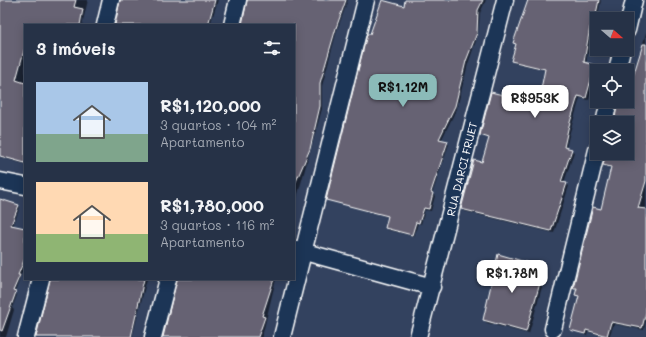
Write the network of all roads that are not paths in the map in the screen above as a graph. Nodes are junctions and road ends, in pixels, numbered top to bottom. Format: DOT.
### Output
graph roads {
  1 [pos="111,0"];
  2 [pos="238,0"];
  3 [pos="366,0"];
  4 [pos="505,0"];
  5 [pos="634,0"];
  6 [pos="631,12"];
  7 [pos="105,24"];
  8 [pos="232,24"];
  9 [pos="595,160"];
  10 [pos="0,181"];
  11 [pos="24,186"];
  12 [pos="299,250"];
  13 [pos="295,270"];
  14 [pos="41,280"];
  15 [pos="168,280"];
  16 [pos="293,280"];
  17 [pos="432,288"];
  18 [pos="553,334"];
  19 [pos="26,337"];
  20 [pos="153,337"];
  21 [pos="282,337"];
  22 [pos="418,337"];
  1 -- 7 [label="street"];
  2 -- 8 [label="street"];
  3 -- 12 [label="street"];
  4 -- 17 [label="street, RUA DARCI FRUET"];
  5 -- 6 [label="street"];
  9 -- 18 [label="street"];
  10 -- 11 [label="street"];
  12 -- 13 [label="street"];
  12 -- 17 [label="street"];
  14 -- 19 [label="street"];
  15 -- 20 [label="street"];
  16 -- 21 [label="street"];
  17 -- 22 [label="street, RUA DARCI FRUET"];
}
